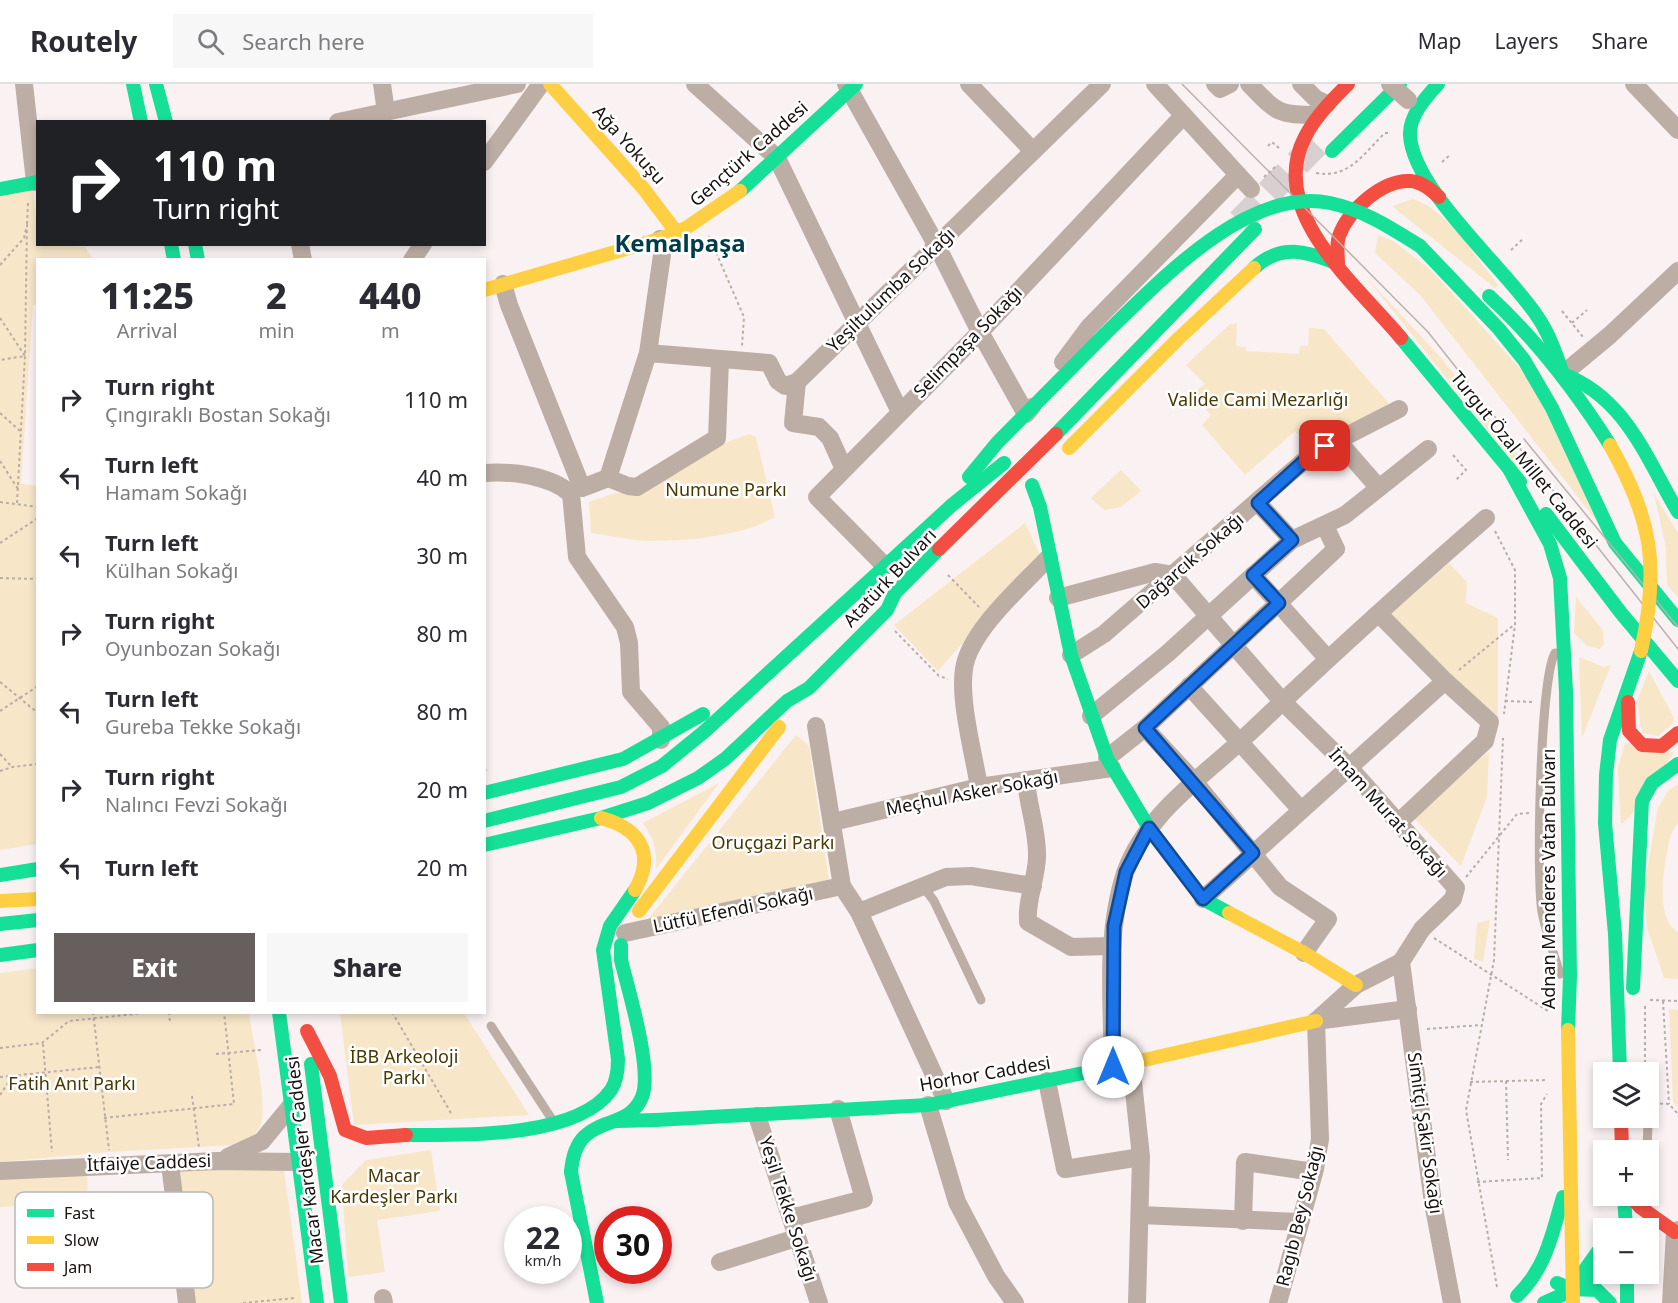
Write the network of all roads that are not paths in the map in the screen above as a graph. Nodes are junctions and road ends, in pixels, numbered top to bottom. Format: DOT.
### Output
graph roads {
  1 [pos="24,84"];
  2 [pos="133,84"];
  3 [pos="156,84"];
  4 [pos="382,84"];
  5 [pos="517,84"];
  6 [pos="540,84"];
  7 [pos="550,84"];
  8 [pos="561,84"];
  9 [pos="695,84"];
  10 [pos="969,84"];
  11 [pos="1102,84"];
  12 [pos="1155,84"];
  13 [pos="1215,84"];
  14 [pos="1230,84"];
  15 [pos="1249,84"];
  16 [pos="1301,84"];
  17 [pos="1348,84"];
  18 [pos="1390,84"];
  19 [pos="1438,84"];
  20 [pos="851,86"];
  21 [pos="1645,88"];
  22 [pos="1404,92"];
  23 [pos="1322,110"];
  24 [pos="383,115"];
  25 [pos="1184,116"];
  26 [pos="141,120"];
  27 [pos="165,120"];
  28 [pos="351,120"];
  29 [pos="1678,130"];
  30 [pos="1032,150"];
  31 [pos="1332,152"];
  32 [pos="777,158"];
  33 [pos="486,159"];
  34 [pos="1238,175"];
  35 [pos="33,183"];
  36 [pos="0,189"];
  37 [pos="1251,189"];
  38 [pos="1444,201"];
  39 [pos="1240,222"];
  40 [pos="1254,230"];
  41 [pos="675,233"];
  42 [pos="937,246"];
  43 [pos="1420,246"];
  44 [pos="1338,264"];
  45 [pos="1193,271"];
  46 [pos="1678,271"];
  47 [pos="503,284"];
  48 [pos="486,289"];
  49 [pos="856,322"];
  50 [pos="980,332"];
  51 [pos="648,353"];
  52 [pos="720,360"];
  53 [pos="1563,374"];
  54 [pos="797,382"];
  55 [pos="1399,409"];
  56 [pos="900,412"];
  57 [pos="1026,414"];
  58 [pos="1337,440"];
  59 [pos="1428,449"];
  60 [pos="1013,455"];
  61 [pos="1057,460"];
  62 [pos="1508,467"];
  63 [pos="844,469"];
  64 [pos="486,473"];
  65 [pos="608,478"];
  66 [pos="1032,485"];
  67 [pos="1378,487"];
  68 [pos="577,491"];
  69 [pos="1258,503"];
  70 [pos="952,505"];
  71 [pos="1678,512"];
  72 [pos="1486,518"];
  73 [pos="1325,526"];
  74 [pos="1292,540"];
  75 [pos="1049,557"];
  76 [pos="885,566"];
  77 [pos="1173,575"];
  78 [pos="1253,575"];
  79 [pos="930,578"];
  80 [pos="1058,598"];
  81 [pos="1279,603"];
  82 [pos="887,610"];
  83 [pos="1208,614"];
  84 [pos="1379,614"];
  85 [pos="1678,620"];
  86 [pos="1562,639"];
  87 [pos="1235,644"];
  88 [pos="1071,655"];
  89 [pos="1328,658"];
  90 [pos="1666,667"];
  91 [pos="761,680"];
  92 [pos="1445,681"];
  93 [pos="1678,681"];
  94 [pos="1630,682"];
  95 [pos="1189,686"];
  96 [pos="809,688"];
  97 [pos="1678,698"];
  98 [pos="1282,701"];
  99 [pos="1091,716"];
  100 [pos="816,726"];
  101 [pos="1145,728"];
  102 [pos="1678,733"];
  103 [pos="661,740"];
  104 [pos="1240,741"];
  105 [pos="1110,763"];
  106 [pos="1678,764"];
  107 [pos="1348,766"];
  108 [pos="1026,780"];
  109 [pos="1193,780"];
  110 [pos="980,788"];
  111 [pos="486,793"];
  112 [pos="1301,810"];
  113 [pos="601,818"];
  114 [pos="486,821"];
  115 [pos="833,822"];
  116 [pos="1399,822"];
  117 [pos="1149,828"];
  118 [pos="486,845"];
  119 [pos="1253,853"];
  120 [pos="36,869"];
  121 [pos="0,875"];
  122 [pos="922,885"];
  123 [pos="842,886"];
  124 [pos="1033,886"];
  125 [pos="1203,899"];
  126 [pos="36,900"];
  127 [pos="0,901"];
  128 [pos="36,909"];
  129 [pos="859,912"];
  130 [pos="0,913"];
  131 [pos="36,920"];
  132 [pos="0,924"];
  133 [pos="625,933"];
  134 [pos="36,934"];
  135 [pos="9,938"];
  136 [pos="1112,946"];
  137 [pos="36,950"];
  138 [pos="1304,952"];
  139 [pos="0,955"];
  140 [pos="1401,962"];
  141 [pos="1356,985"];
  142 [pos="981,1000"];
  143 [pos="1567,1002"];
  144 [pos="1408,1009"];
  145 [pos="279,1014"];
  146 [pos="306,1014"];
  147 [pos="1316,1021"];
  148 [pos="490,1026"];
  149 [pos="307,1031"];
  150 [pos="1621,1062"];
  151 [pos="1622,1062"];
  152 [pos="1131,1063"];
  153 [pos="1113,1067"];
  154 [pos="1047,1081"];
  155 [pos="642,1096"];
  156 [pos="946,1101"];
  157 [pos="928,1105"];
  158 [pos="290,1107"];
  159 [pos="838,1109"];
  160 [pos="757,1116"];
  161 [pos="656,1120"];
  162 [pos="617,1121"];
  163 [pos="555,1123"];
  164 [pos="527,1129"];
  165 [pos="426,1136"];
  166 [pos="547,1137"];
  167 [pos="360,1151"];
  168 [pos="562,1152"];
  169 [pos="329,1157"];
  170 [pos="1141,1157"];
  171 [pos="209,1162"];
  172 [pos="298,1162"];
  173 [pos="171,1164"];
  174 [pos="0,1171"];
  175 [pos="571,1172"];
  176 [pos="1314,1172"];
  177 [pos="1570,1176"];
  178 [pos="174,1192"];
  179 [pos="1638,1206"];
  180 [pos="1140,1215"];
  181 [pos="791,1218"];
  182 [pos="1243,1221"];
  183 [pos="1299,1222"];
  184 [pos="1676,1231"];
  185 [pos="1659,1232"];
  186 [pos="796,1238"];
  187 [pos="720,1262"];
  188 [pos="1593,1262"];
  189 [pos="1593,1277"];
  190 [pos="1627,1284"];
  191 [pos="185,1288"];
  192 [pos="1573,1296"];
  193 [pos="316,1300"];
  194 [pos="1511,1300"];
  195 [pos="187,1303"];
  196 [pos="341,1303"];
  197 [pos="597,1303"];
  198 [pos="819,1303"];
  199 [pos="1015,1303"];
  200 [pos="1137,1303"];
  201 [pos="1278,1303"];
  202 [pos="1452,1303"];
  203 [pos="1544,1303"];
  204 [pos="1610,1303"];
  205 [pos="1627,1303"];
  206 [pos="1671,1303"];
  1 -- 35 [label="street"];
  2 -- 26 [label="main road"];
  3 -- 27 [label="main road"];
  4 -- 24 [label="street"];
  5 -- 24 [label="street"];
  6 -- 33 [label="street"];
  7 -- 41 [label="main road, Ağa Yokuşu"];
  8 -- 41 [label="main road, Ağa Yokuşu"];
  9 -- 32 [label="street"];
  10 -- 30 [label="street"];
  11 -- 30 [label="street, Yeşiltulumba Sokağı"];
  12 -- 25 [label="street"];
  13 -- 14 [label="street"];
  15 -- 23 [label="street"];
  16 -- 23 [label="street"];
  17 -- 23 [label="main road, Turgut Özal Millet Caddesi"];
  18 -- 22 [label="street, bridge"];
  19 -- 38 [label="main road"];
  20 -- 32 [label="main road, Gençtürk Caddesi"];
  20 -- 42 [label="street"];
  21 -- 29 [label="street"];
  22 -- 31 [label="main road"];
  23 -- 44 [label="main road, Turgut Özal Millet Caddesi"];
  24 -- 28 [label="street"];
  25 -- 34 [label="street"];
  25 -- 50 [label="street, Selimpaşa Sokağı"];
  30 -- 42 [label="street, Yeşiltulumba Sokağı"];
  32 -- 41 [label="main road, Gençtürk Caddesi"];
  32 -- 49 [label="street"];
  34 -- 37 [label="street"];
  34 -- 57 [label="street"];
  35 -- 36 [label="main road"];
  38 -- 44 [label="main road"];
  38 -- 53 [label="main road"];
  39 -- 45 [label="main road"];
  40 -- 82 [label="main road, Atatürk Bulvarı"];
  41 -- 47 [label="main road, Gençtürk Caddesi"];
  41 -- 51 [label="street"];
  42 -- 49 [label="street, Yeşiltulumba Sokağı"];
  42 -- 50 [label="street"];
  43 -- 53 [label="main road"];
  43 -- 57 [label="main road, bridge"];
  43 -- 85 [label="main road"];
  44 -- 61 [label="main road"];
  44 -- 62 [label="main road, Turgut Özal Millet Caddesi"];
  46 -- 53 [label="street"];
  47 -- 48 [label="main road, Gençtürk Caddesi"];
  47 -- 68 [label="street"];
  49 -- 54 [label="street, Yeşiltulumba Sokağı"];
  49 -- 56 [label="street"];
  50 -- 56 [label="street, Selimpaşa Sokağı"];
  50 -- 57 [label="street"];
  51 -- 52 [label="street"];
  51 -- 65 [label="street"];
  52 -- 54 [label="street"];
  52 -- 65 [label="street"];
  53 -- 71 [label="main road"];
  53 -- 94 [label="main road, bridge"];
  54 -- 63 [label="street"];
  55 -- 58 [label="street, Dağarcık Sokağı"];
  56 -- 63 [label="street, Selimpaşa Sokağı"];
  57 -- 70 [label="main road"];
  58 -- 67 [label="street"];
  58 -- 69 [label="street, Dağarcık Sokağı"];
  59 -- 67 [label="street"];
  60 -- 70 [label="main road, Atatürk Bulvarı"];
  62 -- 86 [label="main road, Adnan Menderes Vatan Bulvarı"];
  62 -- 90 [label="main road, Turgut Özal Millet Caddesi"];
  63 -- 76 [label="street, Selimpaşa Sokağı"];
  64 -- 68 [label="street"];
  65 -- 68 [label="street"];
  66 -- 75 [label="main road"];
  67 -- 73 [label="street"];
  68 -- 103 [label="street"];
  69 -- 74 [label="street"];
  69 -- 77 [label="street, Dağarcık Sokağı"];
  70 -- 76 [label="main road, Atatürk Bulvarı"];
  72 -- 84 [label="street"];
  73 -- 74 [label="street"];
  73 -- 81 [label="street"];
  74 -- 78 [label="street"];
  75 -- 80 [label="main road"];
  75 -- 110 [label="street"];
  76 -- 91 [label="main road, Atatürk Bulvarı"];
  77 -- 80 [label="street"];
  77 -- 83 [label="street, İmam Murat Sokağı"];
  77 -- 88 [label="street, Dağarcık Sokağı"];
  78 -- 81 [label="street"];
  78 -- 83 [label="street"];
  79 -- 82 [label="main road"];
  80 -- 88 [label="main road"];
  81 -- 87 [label="street"];
  81 -- 89 [label="street"];
  82 -- 96 [label="main road, Atatürk Bulvarı"];
  83 -- 87 [label="street, İmam Murat Sokağı"];
  83 -- 99 [label="street"];
  84 -- 89 [label="street"];
  84 -- 92 [label="street"];
  86 -- 143 [label="main road, Adnan Menderes Vatan Bulvarı"];
  86 -- 143 [label="lane"];
  87 -- 95 [label="street"];
  87 -- 98 [label="street, İmam Murat Sokağı"];
  88 -- 99 [label="main road"];
  89 -- 98 [label="street"];
  90 -- 93 [label="main road, Turgut Özal Millet Caddesi"];
  90 -- 97 [label="main road"];
  91 -- 103 [label="main road"];
  91 -- 114 [label="main road, Atatürk Bulvarı"];
  92 -- 107 [label="street"];
  92 -- 116 [label="street"];
  94 -- 102 [label="main road"];
  94 -- 150 [label="main road"];
  95 -- 101 [label="street"];
  95 -- 104 [label="street"];
  96 -- 113 [label="main road, Atatürk Bulvarı"];
  96 -- 133 [label="main road"];
  98 -- 104 [label="street"];
  98 -- 107 [label="street, İmam Murat Sokağı"];
  99 -- 105 [label="main road"];
  100 -- 115 [label="street"];
  101 -- 105 [label="street"];
  101 -- 109 [label="street"];
  103 -- 111 [label="main road"];
  104 -- 109 [label="street"];
  104 -- 112 [label="street"];
  105 -- 108 [label="street, Meçhul Asker Sokağı"];
  105 -- 117 [label="main road"];
  106 -- 151 [label="main road"];
  107 -- 112 [label="street"];
  107 -- 116 [label="street, İmam Murat Sokağı"];
  108 -- 110 [label="street, Meçhul Asker Sokağı"];
  108 -- 124 [label="street"];
  109 -- 117 [label="street"];
  109 -- 119 [label="street"];
  110 -- 115 [label="street, Meçhul Asker Sokağı"];
  112 -- 119 [label="street"];
  113 -- 118 [label="main road, Atatürk Bulvarı"];
  113 -- 163 [label="main road"];
  115 -- 123 [label="street"];
  116 -- 140 [label="street, İmam Murat Sokağı"];
  117 -- 125 [label="main road"];
  117 -- 136 [label="street"];
  119 -- 125 [label="street"];
  119 -- 138 [label="street"];
  120 -- 121 [label="main road"];
  122 -- 124 [label="street"];
  122 -- 129 [label="street"];
  122 -- 142 [label="lane"];
  123 -- 129 [label="street"];
  123 -- 133 [label="street, Lütfü Efendi Sokağı"];
  124 -- 136 [label="street"];
  125 -- 138 [label="main road"];
  126 -- 127 [label="main road"];
  128 -- 130 [label="main road"];
  129 -- 156 [label="street"];
  131 -- 132 [label="main road"];
  133 -- 155 [label="main road"];
  134 -- 135 [label="main road"];
  136 -- 153 [label="street"];
  137 -- 139 [label="main road"];
  138 -- 141 [label="main road"];
  140 -- 141 [label="street"];
  140 -- 144 [label="street, Simitçi Şakir Sokağı"];
  141 -- 147 [label="street"];
  143 -- 177 [label="main road, Adnan Menderes Vatan Bulvarı"];
  144 -- 147 [label="street"];
  144 -- 202 [label="street, Simitçi Şakir Sokağı"];
  145 -- 158 [label="main road, Macar Kardeşler Caddesi"];
  146 -- 149 [label="main road, Macar Kardeşler Caddesi"];
  147 -- 152 [label="main road, Horhor Caddesi"];
  147 -- 176 [label="street, Ragıb Bey Sokağı"];
  148 -- 163 [label="lane"];
  149 -- 165 [label="main road"];
  149 -- 169 [label="main road, Macar Kardeşler Caddesi"];
  152 -- 153 [label="main road, Horhor Caddesi"];
  152 -- 170 [label="street"];
  153 -- 154 [label="main road, Horhor Caddesi"];
  154 -- 156 [label="main road, Horhor Caddesi"];
  154 -- 170 [label="street"];
  155 -- 161 [label="main road"];
  155 -- 162 [label="main road"];
  156 -- 157 [label="main road, Horhor Caddesi"];
  157 -- 159 [label="main road, Horhor Caddesi"];
  157 -- 199 [label="street"];
  158 -- 171 [label="street"];
  158 -- 172 [label="main road, Macar Kardeşler Caddesi"];
  159 -- 160 [label="main road, Horhor Caddesi"];
  159 -- 181 [label="street"];
  160 -- 161 [label="main road, Horhor Caddesi"];
  160 -- 181 [label="street, Yeşil Tekke Sokağı"];
  161 -- 162 [label="main road, Horhor Caddesi"];
  162 -- 175 [label="main road"];
  163 -- 164 [label="main road"];
  164 -- 165 [label="main road"];
  164 -- 166 [label="main road"];
  165 -- 167 [label="main road"];
  168 -- 175 [label="main road"];
  169 -- 172 [label="main road"];
  169 -- 196 [label="main road, Macar Kardeşler Caddesi"];
  170 -- 180 [label="street"];
  171 -- 172 [label="street, İtfaiye Caddesi"];
  171 -- 173 [label="street, İtfaiye Caddesi"];
  172 -- 193 [label="main road, Macar Kardeşler Caddesi"];
  173 -- 174 [label="street, İtfaiye Caddesi"];
  173 -- 178 [label="street"];
  175 -- 197 [label="main road"];
  176 -- 182 [label="street"];
  176 -- 183 [label="street, Ragıb Bey Sokağı"];
  177 -- 192 [label="main road, Adnan Menderes Vatan Bulvarı"];
  177 -- 194 [label="main road"];
  179 -- 184 [label="main road"];
  180 -- 182 [label="street"];
  180 -- 200 [label="street"];
  181 -- 186 [label="street, Yeşil Tekke Sokağı"];
  182 -- 183 [label="street"];
  183 -- 201 [label="street, Ragıb Bey Sokağı"];
  184 -- 185 [label="main road"];
  184 -- 206 [label="street"];
  186 -- 187 [label="street"];
  186 -- 198 [label="street, Yeşil Tekke Sokağı"];
  188 -- 192 [label="main road"];
  189 -- 192 [label="main road"];
  190 -- 205 [label="main road"];
  191 -- 195 [label="street"];
  192 -- 194 [label="main road"];
  192 -- 203 [label="main road"];
  192 -- 204 [label="main road"];
}
